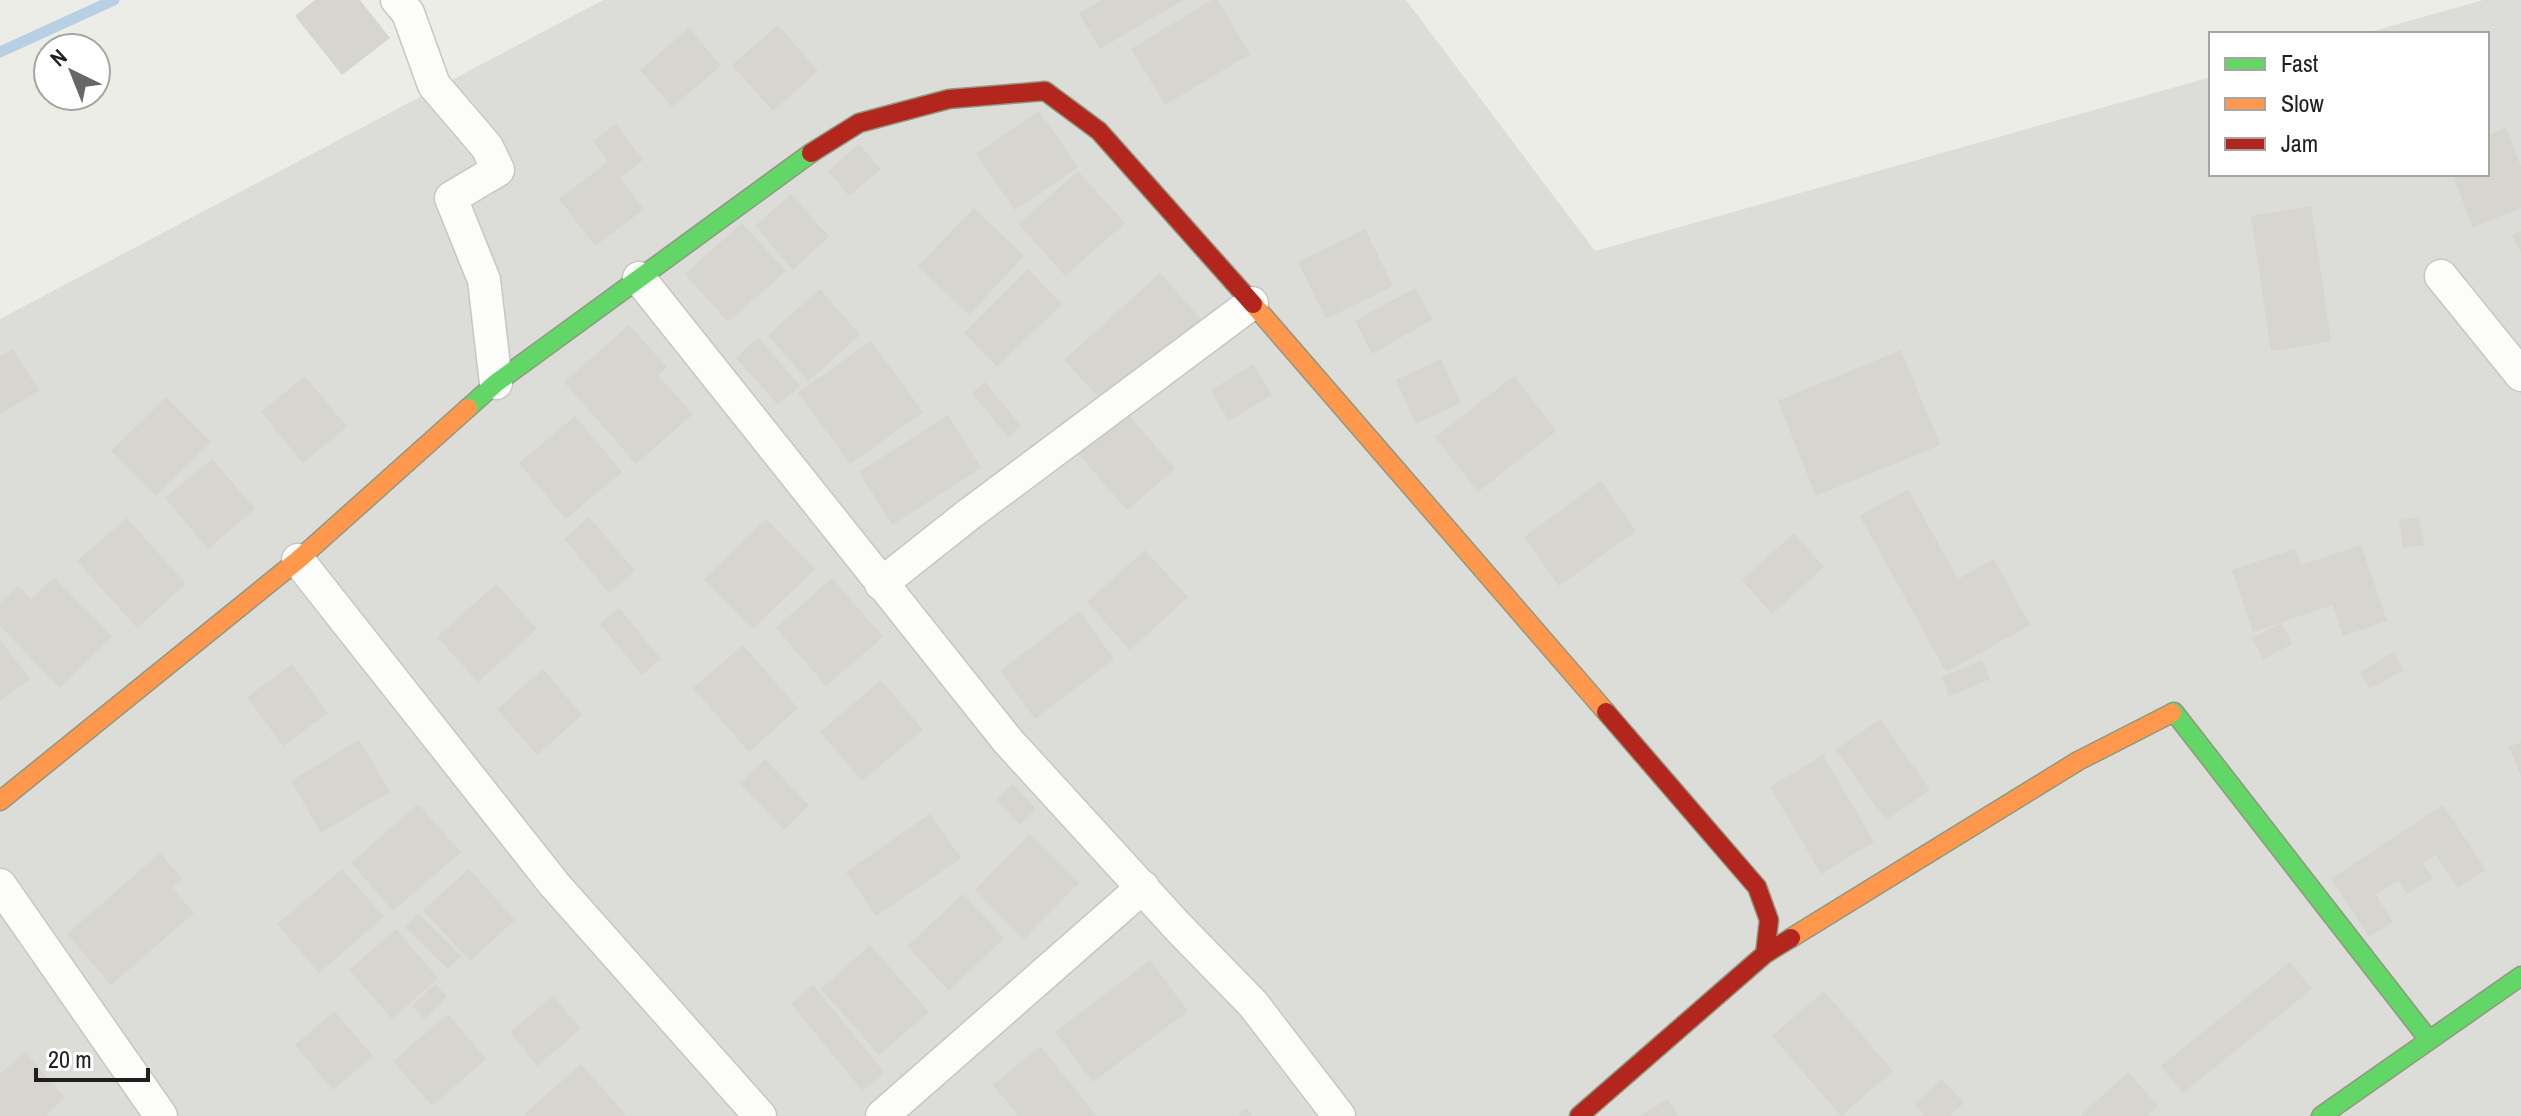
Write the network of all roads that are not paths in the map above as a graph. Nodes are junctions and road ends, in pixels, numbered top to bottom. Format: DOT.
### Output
graph roads {
  1 [pos="397,0"];
  2 [pos="2441,276"];
  3 [pos="639,278"];
  4 [pos="1252,303"];
  5 [pos="2521,375"];
  6 [pos="496,383"];
  7 [pos="298,560"];
  8 [pos="881,584"];
  9 [pos="0,801"];
  10 [pos="0,885"];
  11 [pos="1143,887"];
  12 [pos="1765,954"];
  13 [pos="2521,976"];
  14 [pos="2429,1040"];
  15 [pos="161,1116"];
  16 [pos="760,1116"];
  17 [pos="882,1116"];
  18 [pos="1339,1116"];
  19 [pos="1579,1116"];
  20 [pos="2321,1116"];
  1 -- 6 [label="street"];
  2 -- 5 [label="street"];
  3 -- 4 [label="street"];
  3 -- 6 [label="street"];
  3 -- 8 [label="street"];
  4 -- 8 [label="street"];
  4 -- 12 [label="street"];
  6 -- 7 [label="street"];
  7 -- 9 [label="street"];
  7 -- 16 [label="street"];
  8 -- 11 [label="street"];
  10 -- 15 [label="street"];
  11 -- 17 [label="street"];
  11 -- 18 [label="street"];
  12 -- 14 [label="street"];
  12 -- 19 [label="street"];
  13 -- 14 [label="street"];
  14 -- 20 [label="street"];
}
